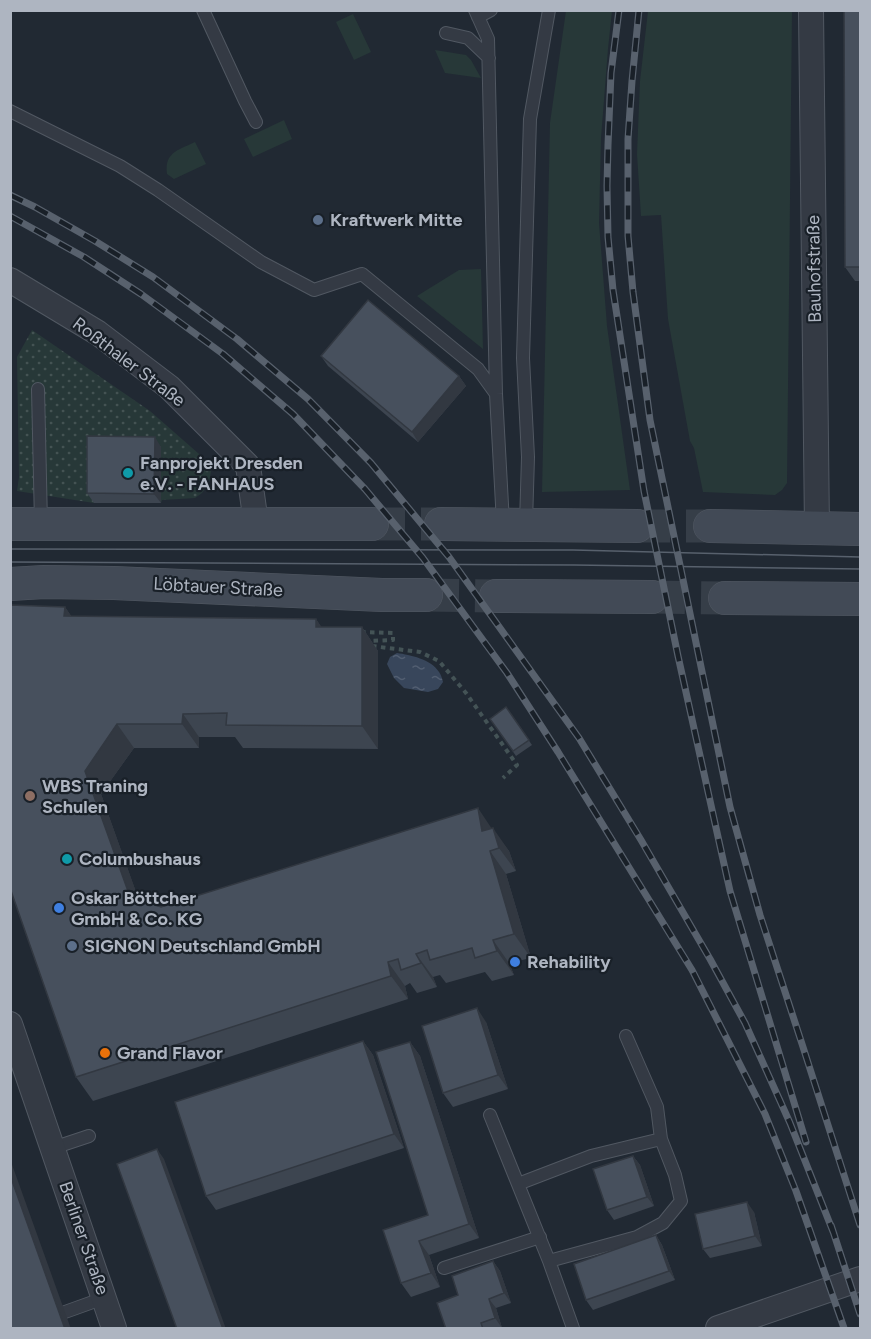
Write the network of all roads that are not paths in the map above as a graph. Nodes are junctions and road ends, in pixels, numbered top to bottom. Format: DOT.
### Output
graph roads {
  1 [pos="203,10"];
  2 [pos="491,10"];
  3 [pos="549,10"];
  4 [pos="811,10"];
  5 [pos="477,14"];
  6 [pos="446,33"];
  7 [pos="489,58"];
  8 [pos="10,111"];
  9 [pos="256,122"];
  10 [pos="10,280"];
  11 [pos="38,389"];
  12 [pos="496,394"];
  13 [pos="256,523"];
  14 [pos="26,524"];
  15 [pos="372,524"];
  16 [pos="441,524"];
  17 [pos="515,524"];
  18 [pos="637,526"];
  19 [pos="710,526"];
  20 [pos="817,528"];
  21 [pos="861,529"];
  22 [pos="10,584"];
  23 [pos="426,595"];
  24 [pos="496,596"];
  25 [pos="652,597"];
  26 [pos="725,598"];
  27 [pos="861,599"];
  28 [pos="10,1024"];
  29 [pos="626,1036"];
  30 [pos="490,1115"];
  31 [pos="88,1136"];
  32 [pos="661,1140"];
  33 [pos="53,1148"];
  34 [pos="518,1184"];
  35 [pos="540,1237"];
  36 [pos="549,1261"];
  37 [pos="444,1268"];
  38 [pos="861,1278"];
  39 [pos="104,1298"];
  40 [pos="65,1312"];
  41 [pos="114,1329"];
  42 [pos="573,1329"];
  43 [pos="718,1329"];
  1 -- 9 [label="lane"];
  2 -- 5 [label="lane"];
  3 -- 17 [label="lane"];
  4 -- 20 [label="street, Bauhofstraße"];
  5 -- 7 [label="lane"];
  6 -- 7 [label="lane"];
  7 -- 12 [label="lane"];
  8 -- 12 [label="lane"];
  10 -- 13 [label="street, Roßthaler Straße"];
  11 -- 14 [label="lane"];
  12 -- 17 [label="lane"];
  13 -- 14 [label="main road"];
  13 -- 15 [label="main road"];
  16 -- 17 [label="main road"];
  17 -- 18 [label="main road"];
  19 -- 20 [label="main road"];
  20 -- 21 [label="main road"];
  22 -- 23 [label="main road, Löbtauer Straße"];
  24 -- 25 [label="main road"];
  26 -- 27 [label="main road"];
  28 -- 33 [label="street, Berliner Straße"];
  29 -- 32 [label="lane"];
  30 -- 34 [label="lane"];
  31 -- 33 [label="lane"];
  32 -- 34 [label="lane"];
  32 -- 36 [label="lane"];
  33 -- 39 [label="street, Berliner Straße"];
  34 -- 35 [label="lane"];
  35 -- 36 [label="lane"];
  35 -- 37 [label="lane"];
  36 -- 42 [label="lane"];
  38 -- 43 [label="street"];
  39 -- 40 [label="lane"];
  39 -- 41 [label="street, Berliner Straße"];
}
